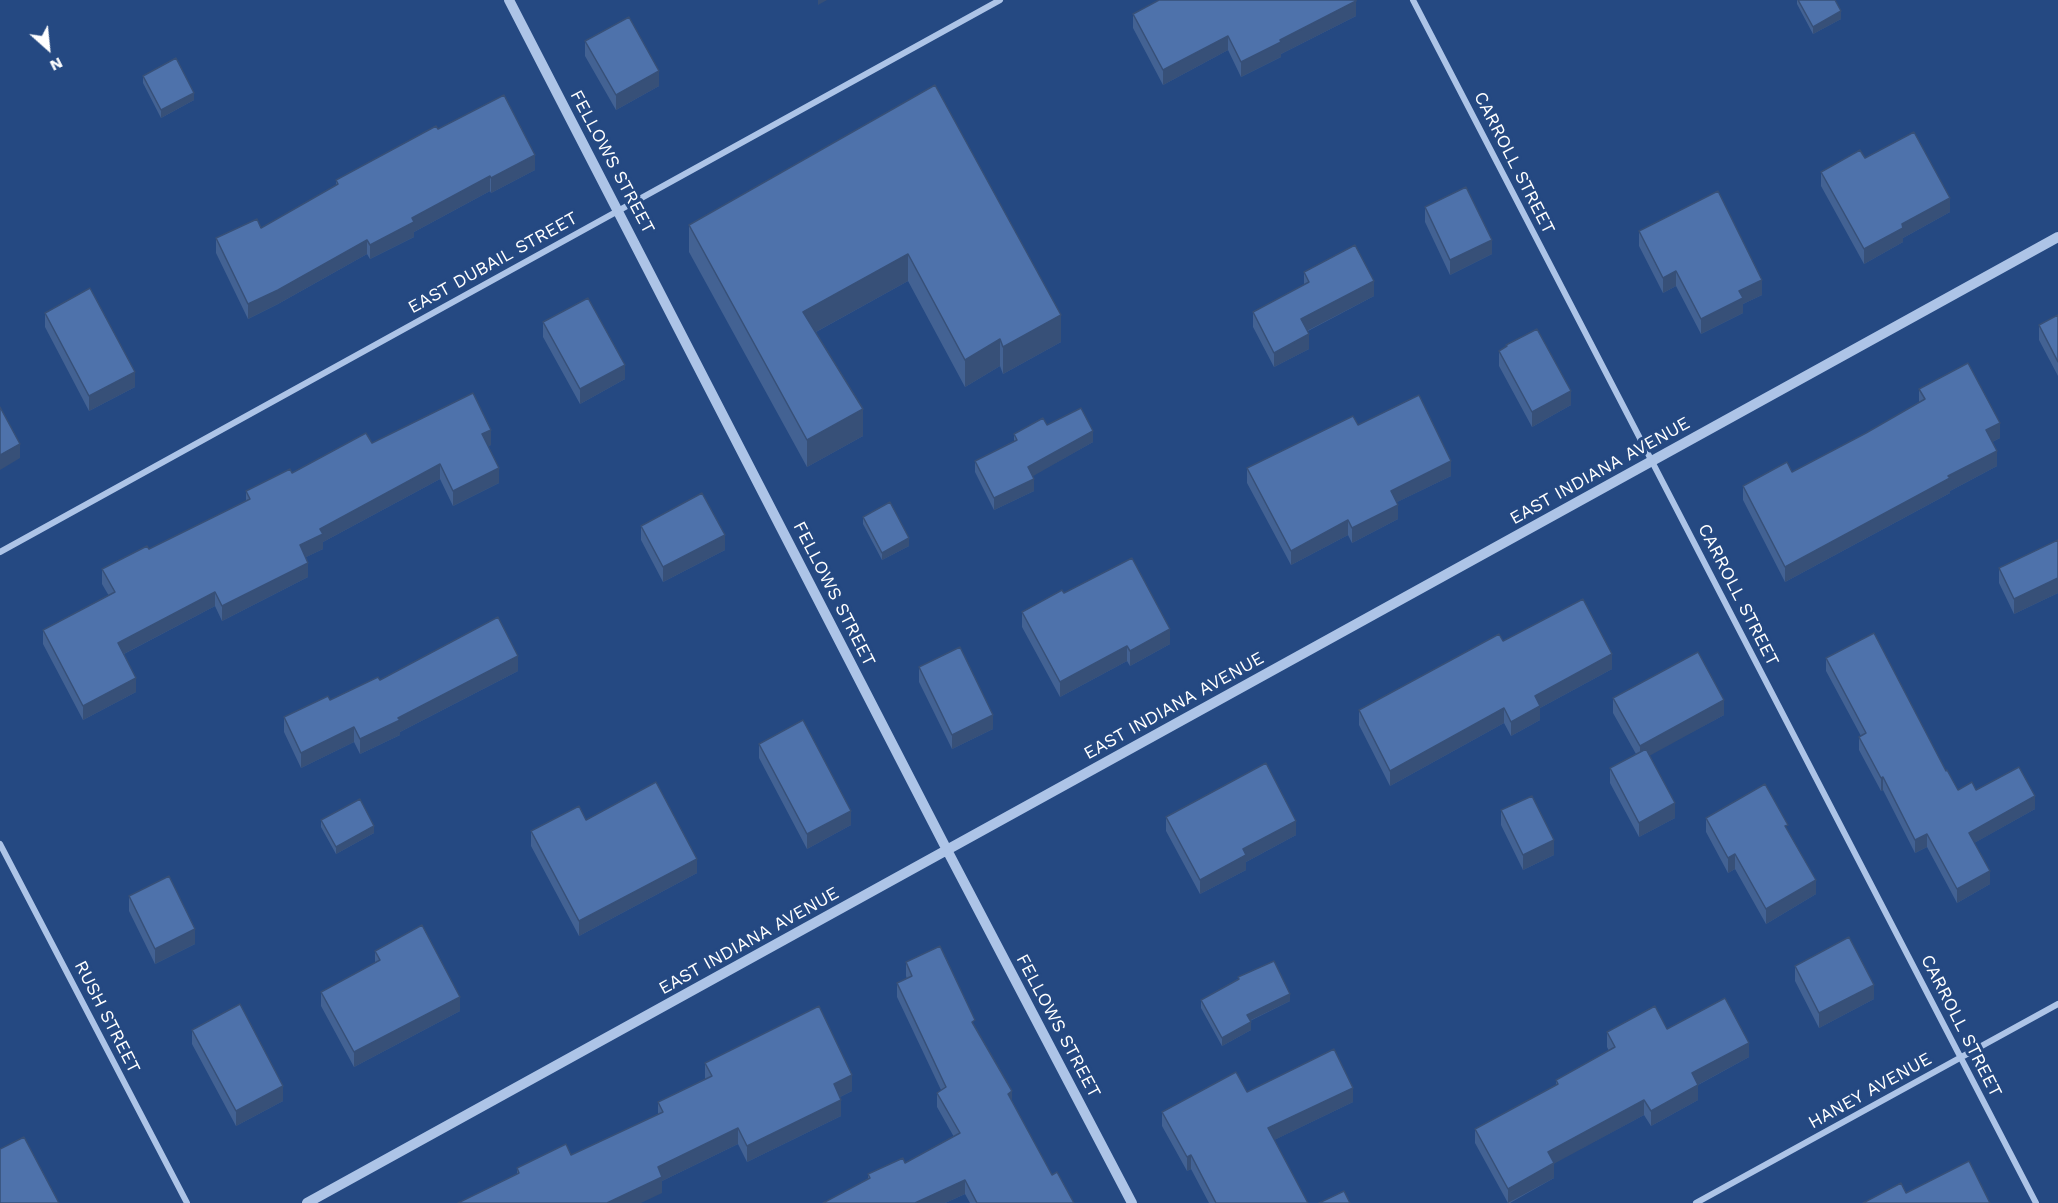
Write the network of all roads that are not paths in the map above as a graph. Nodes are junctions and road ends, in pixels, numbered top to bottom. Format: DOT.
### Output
graph roads {
  1 [pos="509,0"];
  2 [pos="1000,0"];
  3 [pos="1413,0"];
  4 [pos="619,211"];
  5 [pos="2058,237"];
  6 [pos="1651,460"];
  7 [pos="0,552"];
  8 [pos="0,844"];
  9 [pos="947,850"];
  10 [pos="2058,1004"];
  11 [pos="1960,1058"];
  12 [pos="187,1203"];
  13 [pos="307,1203"];
  14 [pos="1132,1203"];
  15 [pos="1696,1203"];
  16 [pos="2036,1203"];
  1 -- 4 [label="street, FELLOWS STREET"];
  2 -- 4 [label="street, EAST DUBAIL STREET"];
  3 -- 6 [label="street, CARROLL STREET"];
  4 -- 7 [label="street, EAST DUBAIL STREET"];
  4 -- 9 [label="street, FELLOWS STREET"];
  5 -- 6 [label="street, EAST INDIANA AVENUE"];
  6 -- 9 [label="street, EAST INDIANA AVENUE"];
  6 -- 11 [label="street, CARROLL STREET"];
  8 -- 12 [label="street, RUSH STREET"];
  9 -- 13 [label="street, EAST INDIANA AVENUE"];
  9 -- 14 [label="street, FELLOWS STREET"];
  10 -- 11 [label="street, HANEY AVENUE"];
  11 -- 15 [label="street, HANEY AVENUE"];
  11 -- 16 [label="street, CARROLL STREET"];
}
